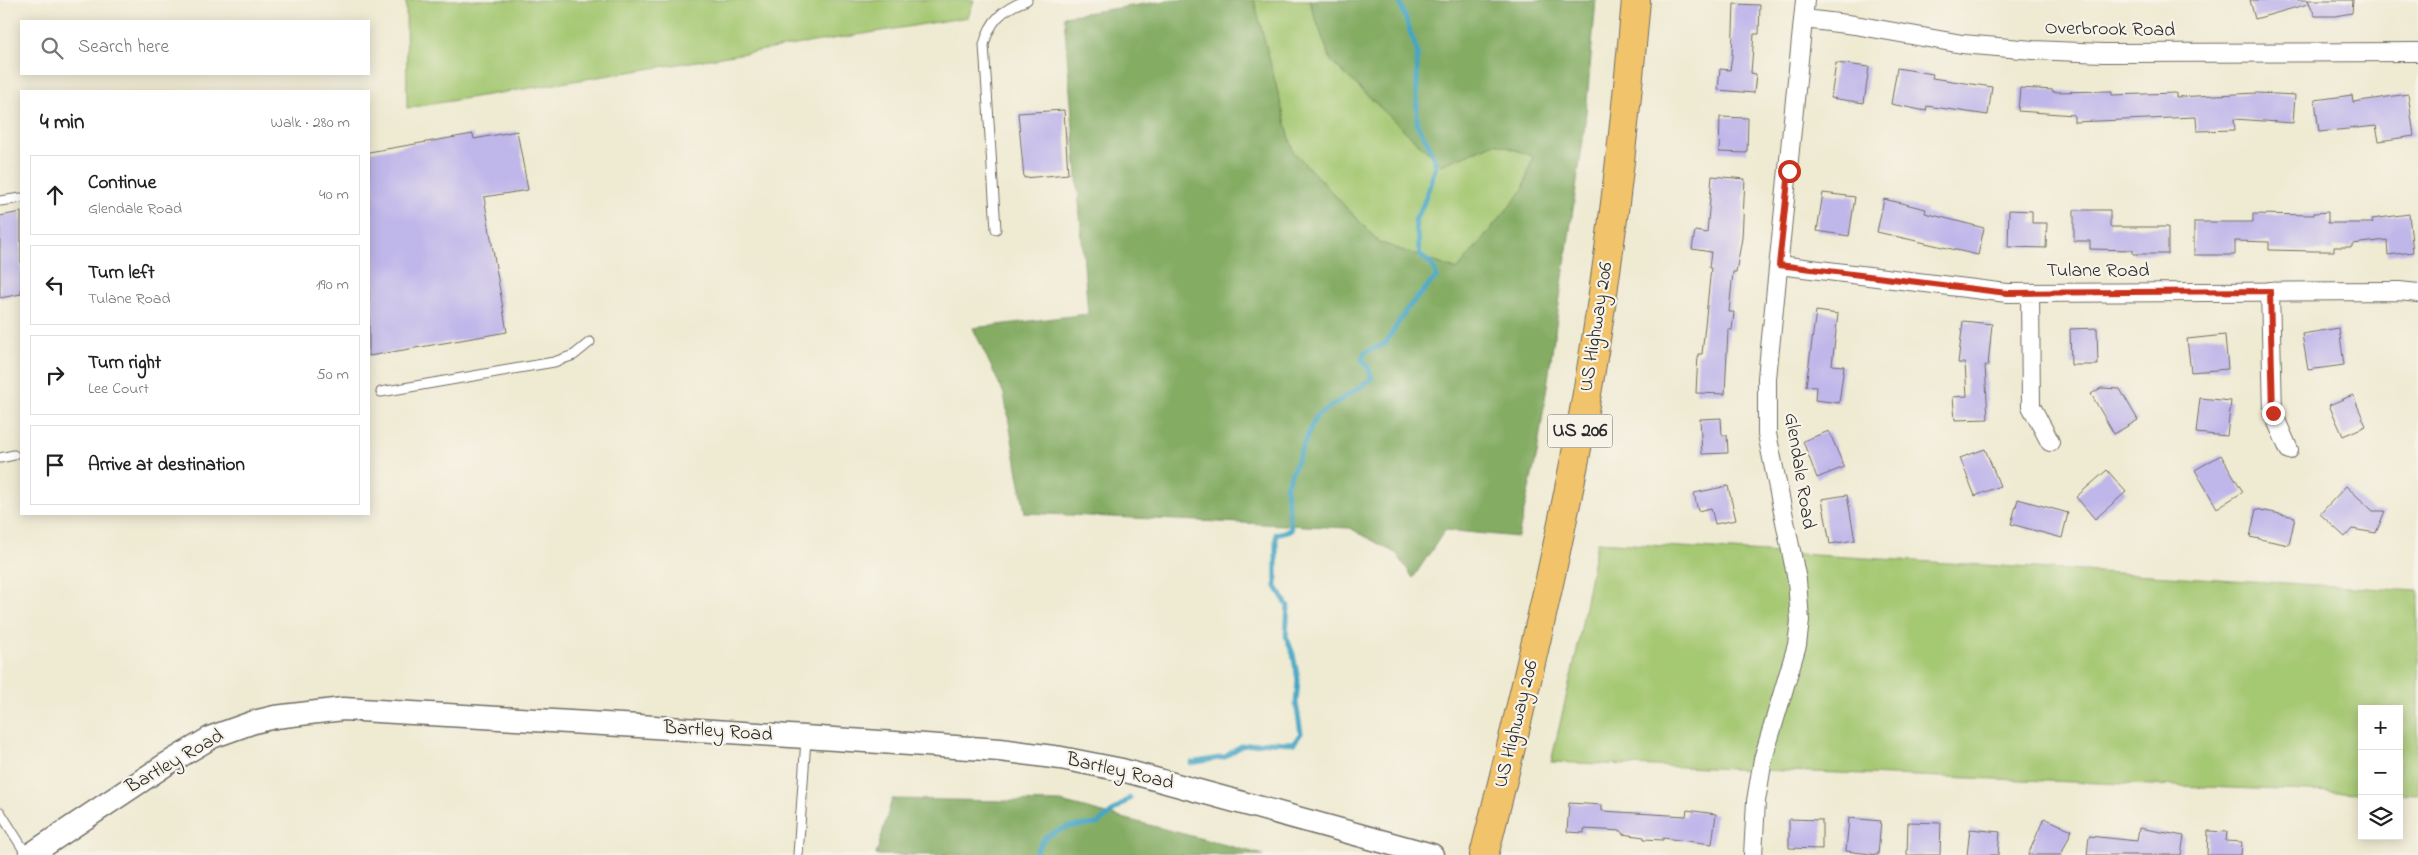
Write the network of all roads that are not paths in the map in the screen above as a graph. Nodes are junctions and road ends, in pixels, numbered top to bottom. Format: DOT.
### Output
graph roads {
  1 [pos="1027,0"];
  2 [pos="1636,0"];
  3 [pos="1805,0"];
  4 [pos="1804,19"];
  5 [pos="2418,52"];
  6 [pos="20,198"];
  7 [pos="0,201"];
  8 [pos="996,229"];
  9 [pos="1779,265"];
  10 [pos="2270,291"];
  11 [pos="2030,293"];
  12 [pos="2418,293"];
  13 [pos="590,342"];
  14 [pos="381,392"];
  15 [pos="2050,442"];
  16 [pos="2289,450"];
  17 [pos="14,455"];
  18 [pos="0,458"];
  19 [pos="806,739"];
  20 [pos="0,812"];
  21 [pos="28,855"];
  22 [pos="798,855"];
  23 [pos="1432,855"];
  24 [pos="1484,855"];
  25 [pos="1753,855"];
  1 -- 8 [label="lane"];
  2 -- 24 [label="highway, US Highway 206 / US 206"];
  3 -- 4 [label="street, Glendale Road"];
  4 -- 5 [label="street, Overbrook Road"];
  4 -- 9 [label="street, Glendale Road"];
  6 -- 7 [label="lane"];
  9 -- 11 [label="street, Tulane Road"];
  9 -- 25 [label="street, Glendale Road"];
  10 -- 11 [label="street, Tulane Road"];
  10 -- 12 [label="street, Tulane Road"];
  10 -- 16 [label="street"];
  11 -- 15 [label="street"];
  13 -- 14 [label="lane"];
  17 -- 18 [label="lane"];
  19 -- 21 [label="street, Bartley Road"];
  19 -- 22 [label="lane"];
  19 -- 23 [label="street, Bartley Road"];
  20 -- 21 [label="lane"];
}
